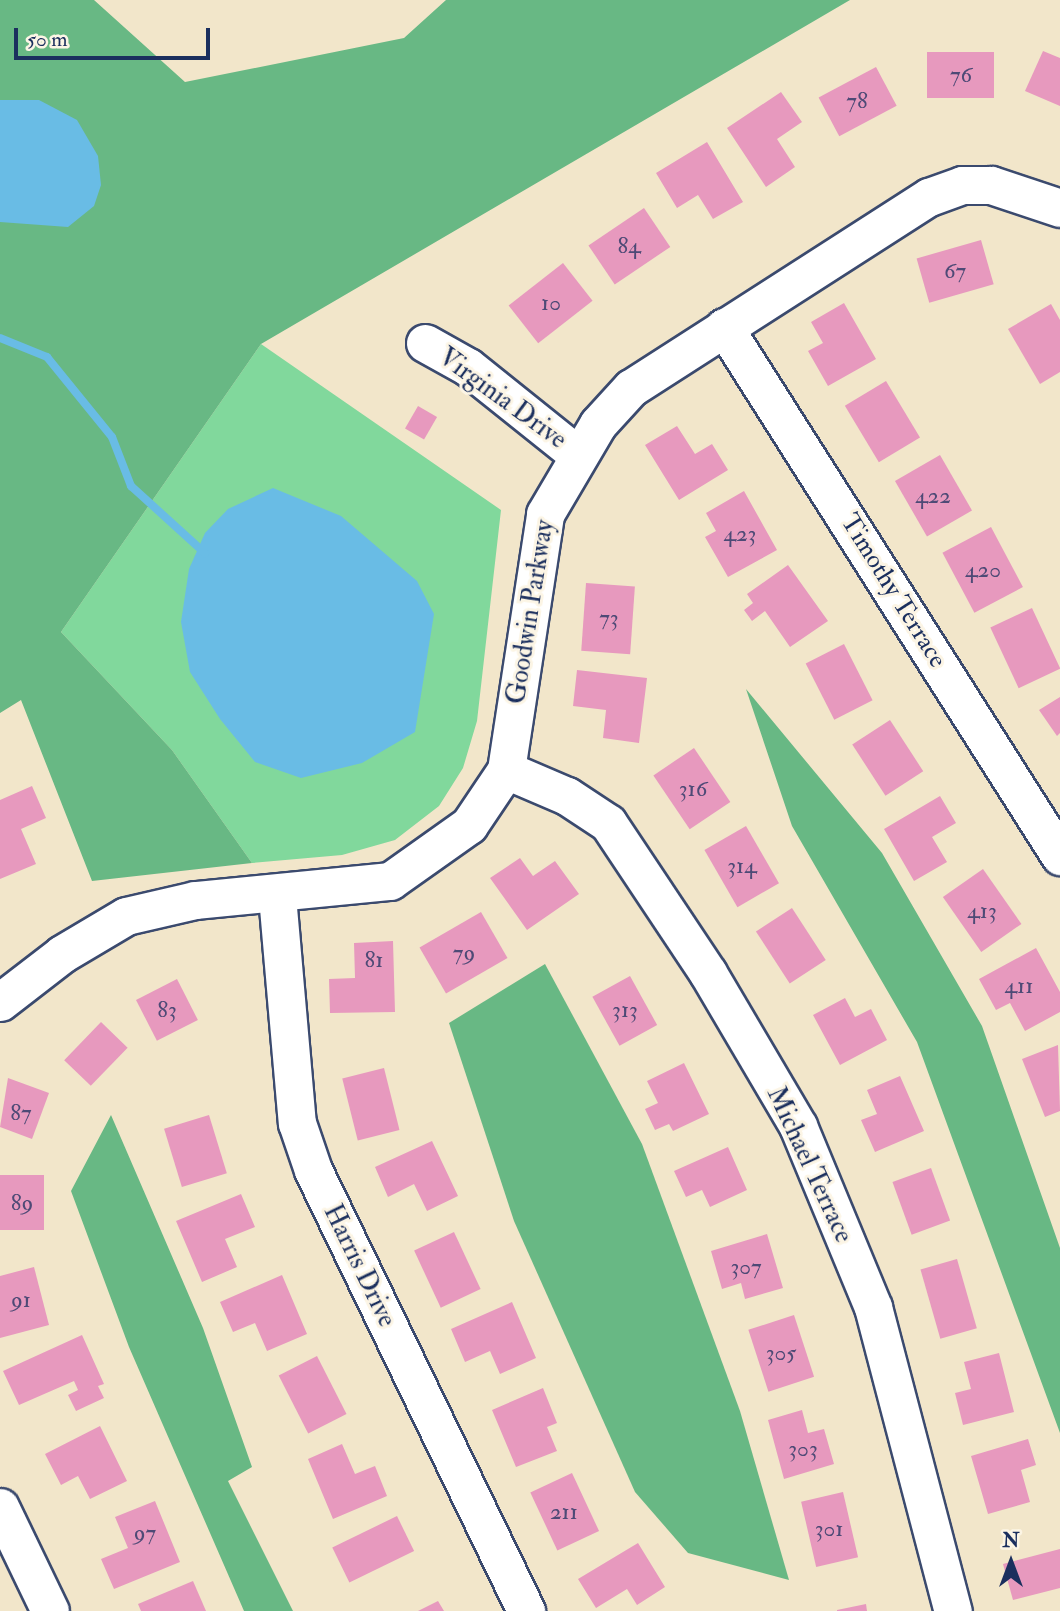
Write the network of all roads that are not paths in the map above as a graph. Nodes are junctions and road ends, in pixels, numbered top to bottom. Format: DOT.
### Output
graph roads {
  1 [pos="1060,208"];
  2 [pos="724,327"];
  3 [pos="425,343"];
  4 [pos="578,455"];
  5 [pos="506,770"];
  6 [pos="1060,856"];
  7 [pos="276,896"];
  8 [pos="0,1002"];
  9 [pos="0,1507"];
  10 [pos="50,1611"];
  11 [pos="526,1611"];
  12 [pos="953,1611"];
  1 -- 2 [label="street, Goodwin Parkway"];
  2 -- 4 [label="street, Goodwin Parkway"];
  2 -- 6 [label="street, Timothy Terrace"];
  3 -- 4 [label="street, Virginia Drive"];
  4 -- 5 [label="street, Goodwin Parkway"];
  5 -- 7 [label="street, Goodwin Parkway"];
  5 -- 12 [label="street, Michael Terrace"];
  7 -- 8 [label="street, Goodwin Parkway"];
  7 -- 11 [label="street, Harris Drive"];
  9 -- 10 [label="street"];
}
